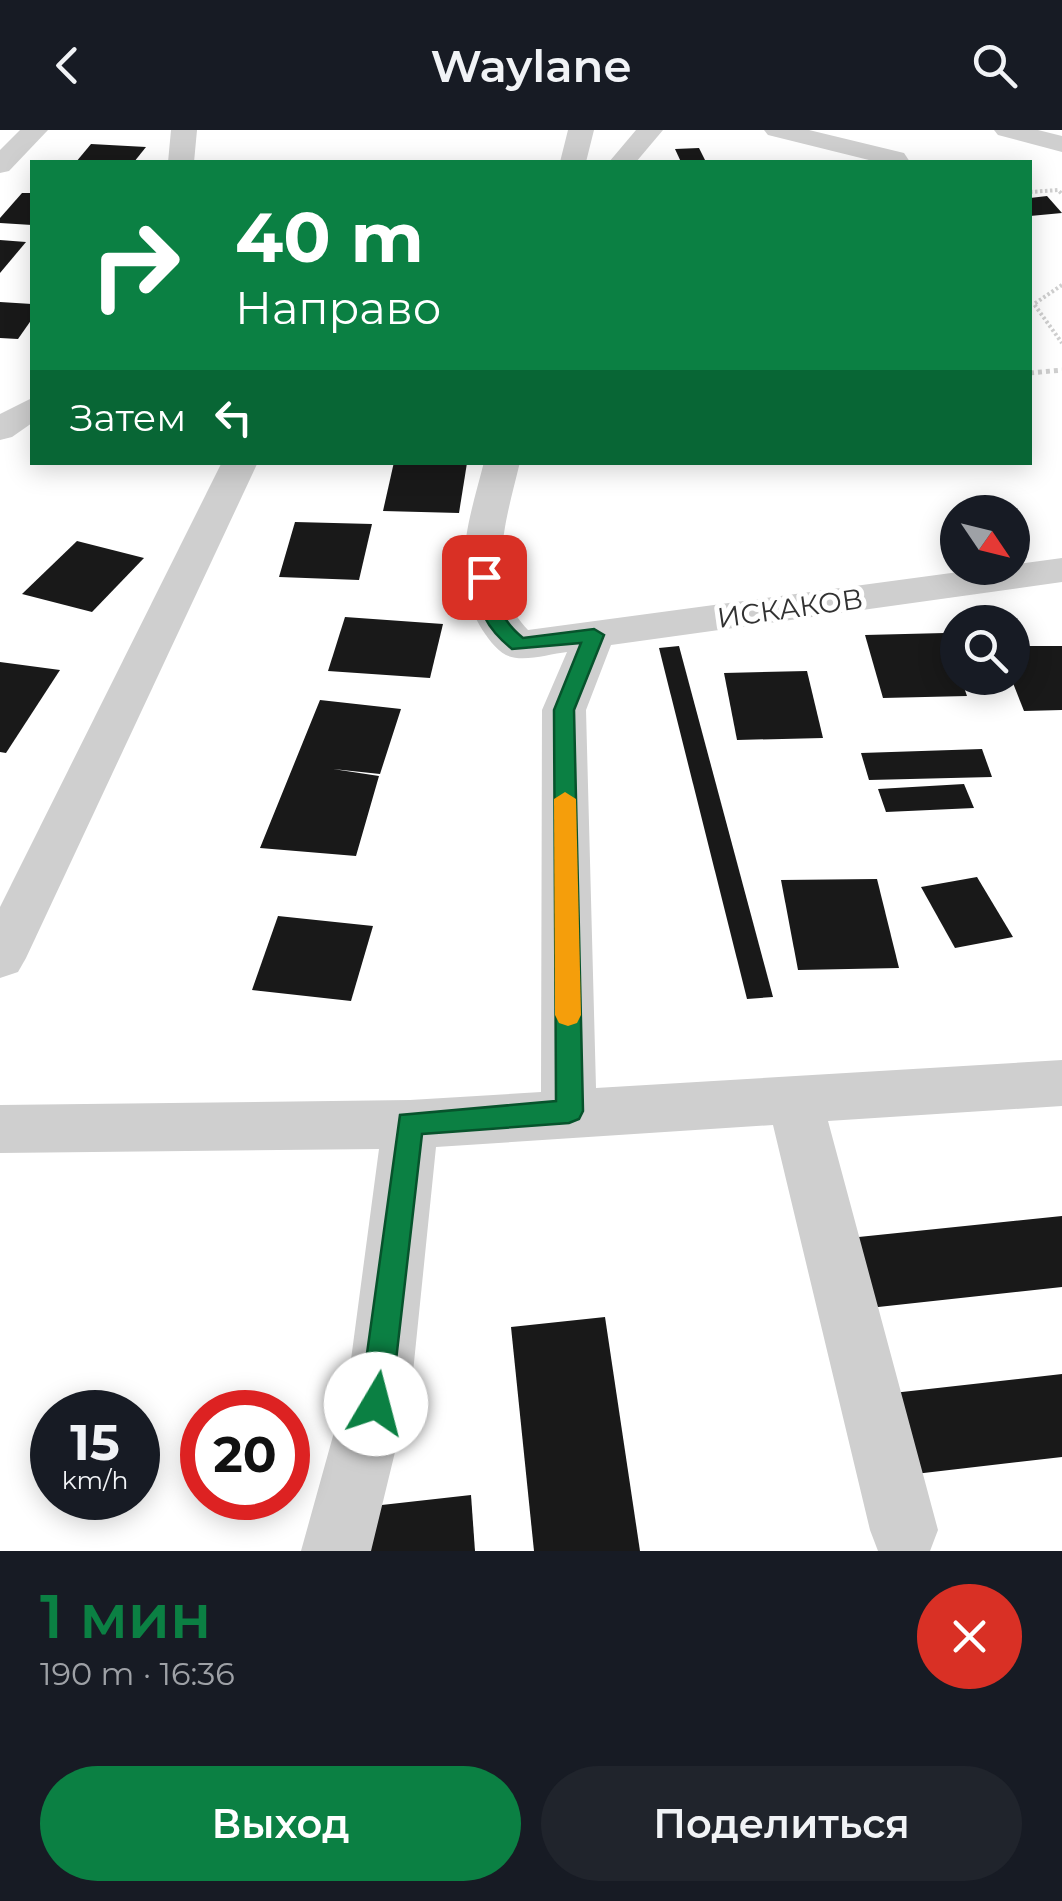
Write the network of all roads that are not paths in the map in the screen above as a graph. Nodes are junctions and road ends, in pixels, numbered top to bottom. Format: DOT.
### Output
graph roads {
  1 [pos="184,130"];
  2 [pos="650,130"];
  3 [pos="1007,130"];
  4 [pos="574,131"];
  5 [pos="20,135"];
  6 [pos="767,135"];
  7 [pos="1062,144"];
  8 [pos="181,160"];
  9 [pos="574,160"];
  10 [pos="624,160"];
  11 [pos="887,160"];
  12 [pos="0,166"];
  13 [pos="30,409"];
  14 [pos="0,430"];
  15 [pos="239,465"];
  16 [pos="501,465"];
  17 [pos="1062,570"];
  18 [pos="594,635"];
  19 [pos="0,958"];
  20 [pos="1062,1083"];
  21 [pos="794,1098"];
  22 [pos="569,1111"];
  23 [pos="410,1124"];
  24 [pos="0,1129"];
  25 [pos="904,1530"];
  26 [pos="336,1551"];
  1 -- 8 [label="street"];
  2 -- 10 [label="street"];
  3 -- 7 [label="street"];
  4 -- 9 [label="street"];
  5 -- 12 [label="street"];
  6 -- 11 [label="street"];
  13 -- 14 [label="street"];
  15 -- 19 [label="street"];
  16 -- 18 [label="street, ИСКАКОВ"];
  17 -- 18 [label="street, ИСКАКОВ"];
  18 -- 22 [label="street"];
  20 -- 21 [label="street"];
  21 -- 22 [label="street"];
  21 -- 25 [label="street"];
  22 -- 23 [label="street"];
  23 -- 24 [label="street"];
  23 -- 26 [label="street"];
}
